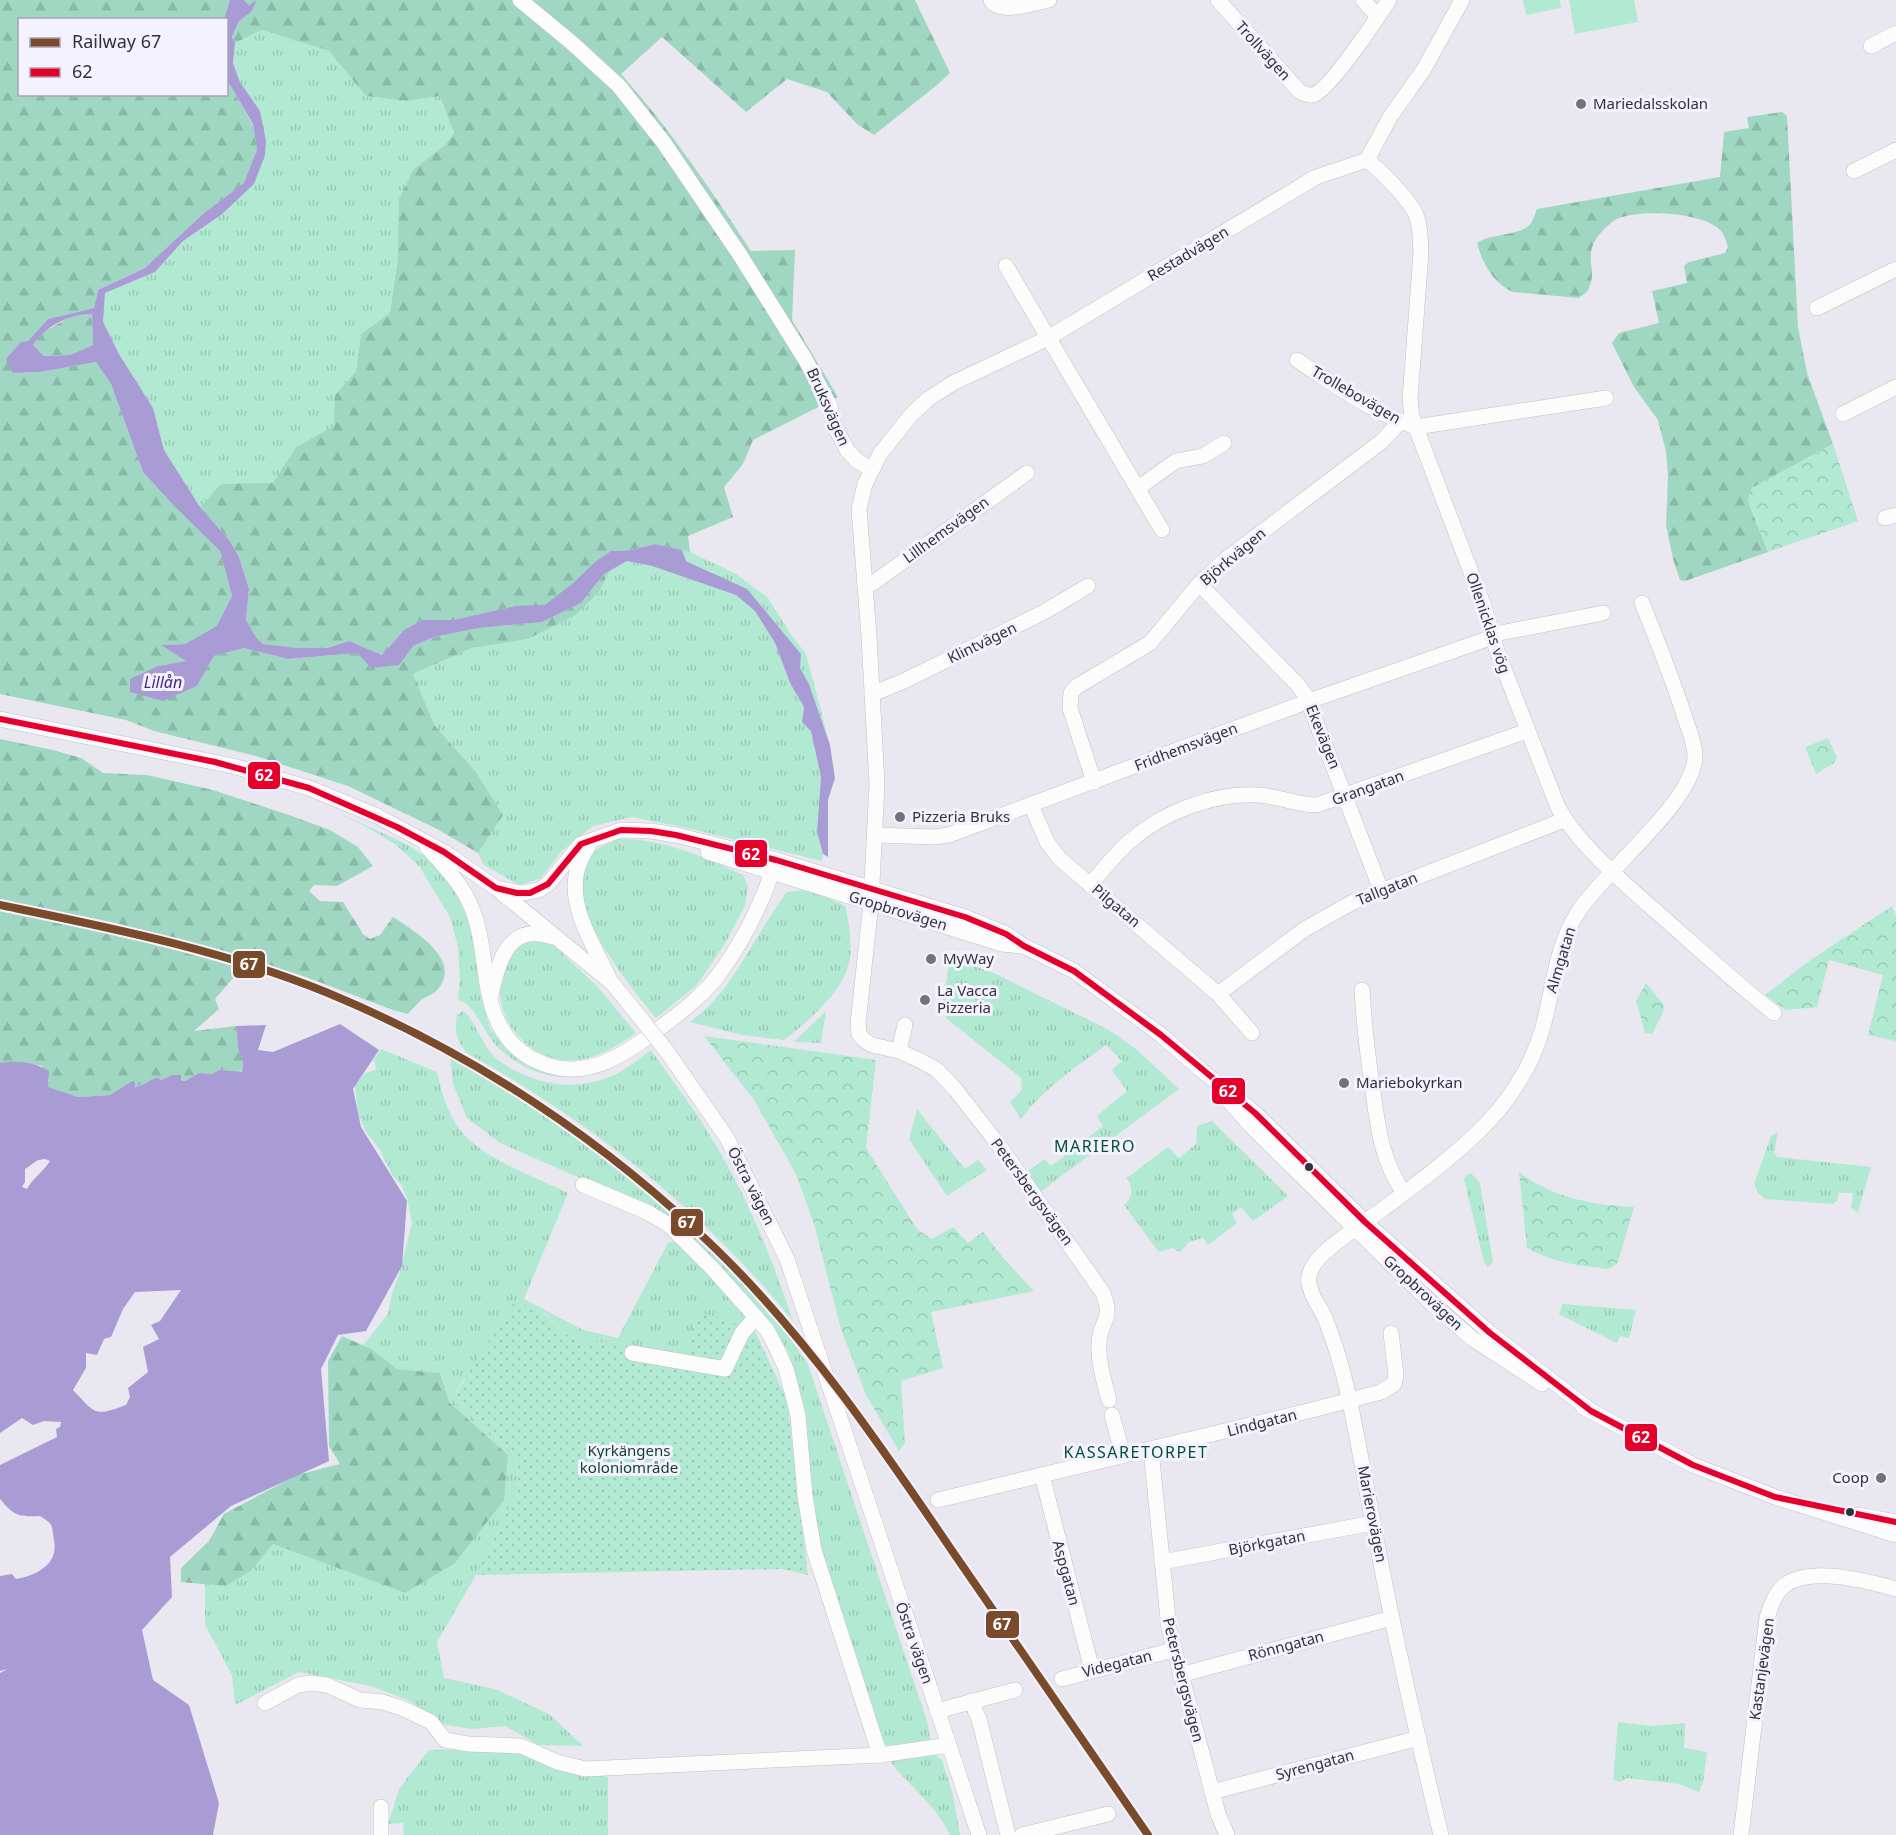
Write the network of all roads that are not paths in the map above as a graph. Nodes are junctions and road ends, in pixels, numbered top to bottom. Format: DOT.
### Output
graph roads {
  1 [pos="520,0"];
  2 [pos="992,0"];
  3 [pos="1049,0"];
  4 [pos="1218,0"];
  5 [pos="1364,0"];
  6 [pos="1389,0"];
  7 [pos="1462,0"];
  8 [pos="1378,17"];
  9 [pos="1896,33"];
  10 [pos="1871,46"];
  11 [pos="1896,150"];
  12 [pos="1367,160"];
  13 [pos="1854,171"];
  14 [pos="1006,266"];
  15 [pos="1896,269"];
  16 [pos="1817,308"];
  17 [pos="1048,338"];
  18 [pos="1297,360"];
  19 [pos="1896,387"];
  20 [pos="1606,399"];
  21 [pos="1843,414"];
  22 [pos="1400,422"];
  23 [pos="1416,427"];
  24 [pos="1224,443"];
  25 [pos="871,469"];
  26 [pos="1027,473"];
  27 [pos="1138,488"];
  28 [pos="1162,530"];
  29 [pos="865,584"];
  30 [pos="1199,584"];
  31 [pos="1088,586"];
  32 [pos="1642,603"];
  33 [pos="1604,613"];
  34 [pos="1493,637"];
  35 [pos="872,694"];
  36 [pos="1309,701"];
  37 [pos="0,718"];
  38 [pos="1527,730"];
  39 [pos="1094,782"];
  40 [pos="1346,796"];
  41 [pos="1031,806"];
  42 [pos="1564,820"];
  43 [pos="875,835"];
  44 [pos="419,838"];
  45 [pos="595,838"];
  46 [pos="774,867"];
  47 [pos="1611,870"];
  48 [pos="1090,885"];
  49 [pos="496,888"];
  50 [pos="1381,890"];
  51 [pos="872,897"];
  52 [pos="559,938"];
  53 [pos="612,983"];
  54 [pos="1362,990"];
  55 [pos="1222,991"];
  56 [pos="490,998"];
  57 [pos="1774,1013"];
  58 [pos="905,1025"];
  59 [pos="1252,1034"];
  60 [pos="899,1051"];
  61 [pos="583,1185"];
  62 [pos="1404,1193"];
  63 [pos="1360,1225"];
  64 [pos="756,1317"];
  65 [pos="1391,1333"];
  66 [pos="635,1354"];
  67 [pos="1349,1401"];
  68 [pos="1151,1450"];
  69 [pos="1123,1456"];
  70 [pos="1042,1475"];
  71 [pos="1775,1497"];
  72 [pos="938,1500"];
  73 [pos="1896,1522"];
  74 [pos="1373,1523"];
  75 [pos="1896,1535"];
  76 [pos="1161,1562"];
  77 [pos="1896,1589"];
  78 [pos="1392,1618"];
  79 [pos="1173,1650"];
  80 [pos="1092,1670"];
  81 [pos="1180,1675"];
  82 [pos="1062,1679"];
  83 [pos="1015,1690"];
  84 [pos="971,1701"];
  85 [pos="265,1702"];
  86 [pos="937,1711"];
  87 [pos="1419,1738"];
  88 [pos="949,1745"];
  89 [pos="880,1755"];
  90 [pos="1212,1792"];
  91 [pos="381,1807"];
  92 [pos="1108,1814"];
  93 [pos="381,1835"];
  94 [pos="978,1835"];
  95 [pos="1008,1835"];
  96 [pos="1022,1835"];
  97 [pos="1227,1835"];
  98 [pos="1441,1835"];
  99 [pos="1741,1835"];
  1 -- 25 [label="street, Bruksvägen"];
  2 -- 3 [label="street"];
  4 -- 8 [label="street, Trollvägen"];
  5 -- 8 [label="street"];
  6 -- 8 [label="street"];
  7 -- 12 [label="street"];
  9 -- 10 [label="street"];
  11 -- 13 [label="street"];
  12 -- 17 [label="street, Restadvägen"];
  12 -- 23 [label="street, Ollenicklas vög"];
  14 -- 17 [label="street"];
  15 -- 16 [label="street"];
  17 -- 25 [label="street, Restadvägen"];
  17 -- 27 [label="street"];
  18 -- 22 [label="street, Trollebovägen"];
  19 -- 21 [label="street"];
  20 -- 23 [label="street"];
  22 -- 23 [label="street, Trollebovägen"];
  22 -- 30 [label="street, Björkvägen"];
  23 -- 34 [label="street, Ollenicklas vög"];
  24 -- 27 [label="street"];
  25 -- 29 [label="street"];
  26 -- 29 [label="street, Lillhemsvägen"];
  27 -- 28 [label="street"];
  29 -- 35 [label="street"];
  30 -- 36 [label="street, Ekevägen"];
  30 -- 39 [label="street, Björkvägen"];
  31 -- 35 [label="street, Klintvägen"];
  32 -- 47 [label="street, Almgatan"];
  33 -- 34 [label="street, Fridhemsvägen"];
  34 -- 36 [label="street, Fridhemsvägen"];
  34 -- 38 [label="street, Ollenicklas vög"];
  35 -- 43 [label="street"];
  36 -- 39 [label="street, Fridhemsvägen"];
  36 -- 40 [label="street, Ekevägen"];
  37 -- 44 [label="street, Östra vägen"];
  38 -- 40 [label="street, Grangatan"];
  38 -- 42 [label="street, Ollenicklas vög"];
  39 -- 41 [label="street, Fridhemsvägen"];
  40 -- 48 [label="street, Grangatan"];
  40 -- 50 [label="street, Ekevägen"];
  41 -- 43 [label="street, Fridhemsvägen"];
  41 -- 48 [label="street, Pilgatan"];
  42 -- 47 [label="street, Ollenicklas vög"];
  42 -- 50 [label="street, Tallgatan"];
  43 -- 51 [label="street"];
  44 -- 49 [label="street, Östra vägen"];
  44 -- 56 [label="street"];
  45 -- 46 [label="street, Gropbrovägen"];
  45 -- 49 [label="street"];
  45 -- 53 [label="street"];
  46 -- 51 [label="street, Gropbrovägen"];
  46 -- 56 [label="street"];
  47 -- 57 [label="street, Ollenicklas vög"];
  47 -- 62 [label="street, Almgatan"];
  48 -- 55 [label="street, Pilgatan"];
  49 -- 52 [label="street, Östra vägen"];
  50 -- 55 [label="street, Tallgatan"];
  51 -- 60 [label="street, Petersbergsvägen"];
  51 -- 63 [label="street, Gropbrovägen"];
  52 -- 53 [label="street, Östra vägen"];
  52 -- 56 [label="street"];
  53 -- 86 [label="street, Östra vägen, bridge"];
  54 -- 62 [label="street"];
  55 -- 59 [label="street, Pilgatan"];
  58 -- 60 [label="street"];
  60 -- 69 [label="street, Petersbergsvägen"];
  61 -- 64 [label="street"];
  62 -- 63 [label="street, Almgatan"];
  63 -- 67 [label="street, Marierovägen"];
  63 -- 71 [label="street, Gropbrovägen"];
  64 -- 66 [label="street"];
  64 -- 89 [label="street"];
  65 -- 67 [label="street, Lindgatan"];
  67 -- 68 [label="street, Lindgatan"];
  67 -- 74 [label="street, Marierovägen"];
  68 -- 69 [label="street, Lindgatan"];
  68 -- 76 [label="street, Petersbergsvägen"];
  69 -- 70 [label="street, Lindgatan"];
  70 -- 72 [label="street, Lindgatan"];
  70 -- 80 [label="street, Aspgatan"];
  71 -- 73 [label="street, Gropbrovägen"];
  71 -- 75 [label="street, Gropbrovägen"];
  74 -- 76 [label="street, Björkgatan"];
  74 -- 78 [label="street, Marierovägen"];
  76 -- 79 [label="street, Petersbergsvägen"];
  77 -- 99 [label="street, Kastanjevägen"];
  78 -- 81 [label="street, Rönngatan"];
  78 -- 87 [label="street, Marierovägen"];
  79 -- 80 [label="street, Videgatan"];
  79 -- 81 [label="street, Petersbergsvägen"];
  80 -- 82 [label="street, Videgatan"];
  81 -- 90 [label="street, Petersbergsvägen"];
  83 -- 84 [label="street"];
  84 -- 86 [label="street"];
  84 -- 95 [label="street"];
  85 -- 89 [label="street"];
  86 -- 88 [label="street, Östra vägen"];
  87 -- 90 [label="street, Syrengatan"];
  87 -- 98 [label="street, Marierovägen"];
  88 -- 89 [label="street"];
  88 -- 94 [label="street, Östra vägen"];
  90 -- 97 [label="street, Petersbergsvägen"];
  91 -- 93 [label="street"];
  92 -- 96 [label="street"];
}
